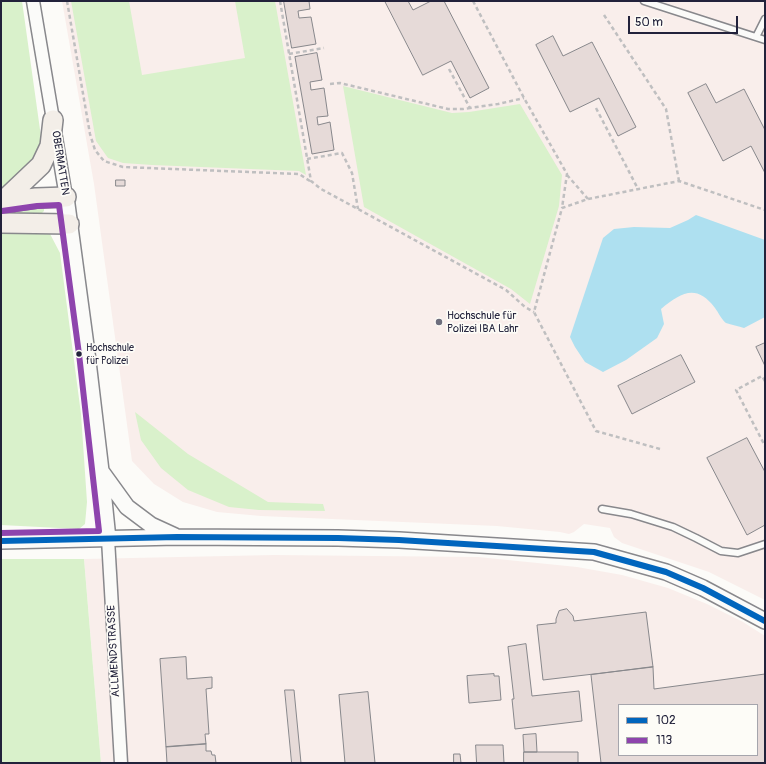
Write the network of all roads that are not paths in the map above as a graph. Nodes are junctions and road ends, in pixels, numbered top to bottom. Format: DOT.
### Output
graph roads {
  1 [pos="33,1"];
  2 [pos="644,1"];
  3 [pos="765,19"];
  4 [pos="756,37"];
  5 [pos="765,40"];
  6 [pos="53,120"];
  7 [pos="66,197"];
  8 [pos="1,203"];
  9 [pos="1,223"];
  10 [pos="69,224"];
  11 [pos="101,471"];
  12 [pos="602,509"];
  13 [pos="177,537"];
  14 [pos="108,539"];
  15 [pos="1,541"];
  16 [pos="765,544"];
  17 [pos="765,621"];
  18 [pos="121,763"];
  1 -- 6 [label="street, OBERMATTEN"];
  2 -- 4 [label="lane"];
  3 -- 4 [label="lane"];
  4 -- 5 [label="lane"];
  6 -- 7 [label="street, OBERMATTEN"];
  6 -- 8 [label="main road"];
  7 -- 8 [label="main road"];
  7 -- 10 [label="street, OBERMATTEN"];
  9 -- 10 [label="main road"];
  10 -- 11 [label="street, OBERMATTEN"];
  11 -- 13 [label="street"];
  11 -- 14 [label="street, OBERMATTEN"];
  12 -- 16 [label="lane"];
  13 -- 14 [label="street"];
  13 -- 17 [label="street"];
  14 -- 15 [label="street"];
  14 -- 18 [label="street, ALLMENDSTRASSE"];
}
